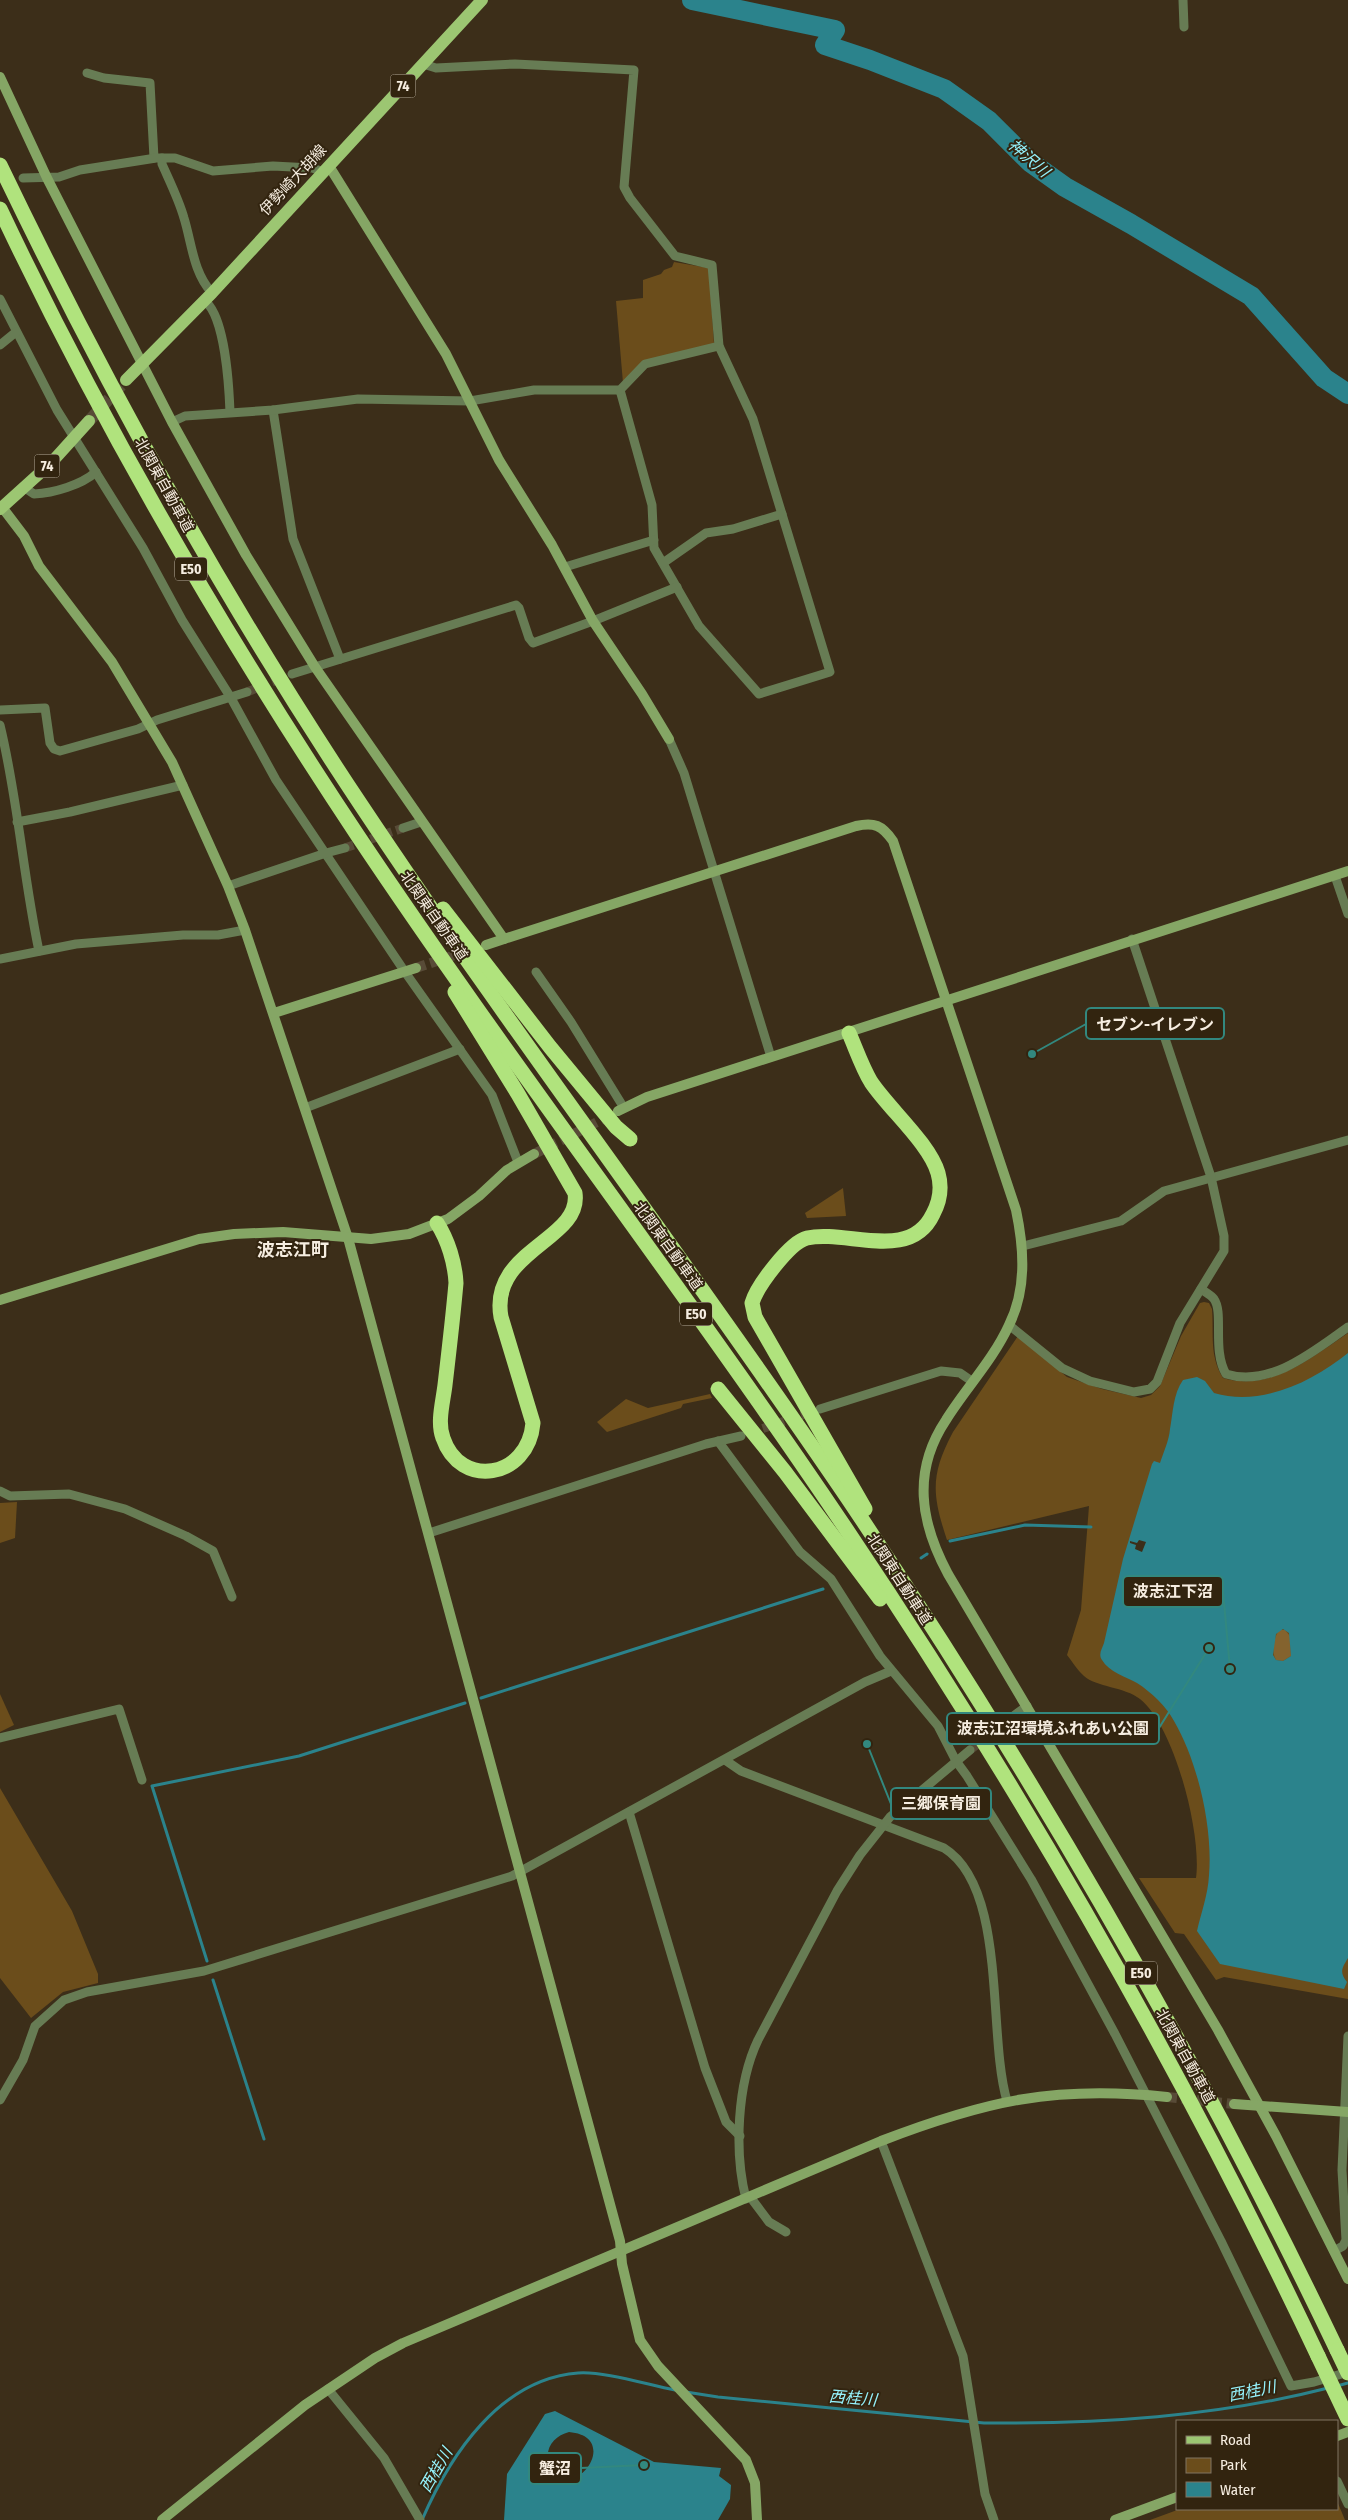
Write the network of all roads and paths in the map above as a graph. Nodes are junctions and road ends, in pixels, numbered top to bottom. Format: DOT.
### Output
graph roads {
  1 [pos="482,0"];
  2 [pos="1183,0"];
  3 [pos="1184,27"];
  4 [pos="423,64"];
  5 [pos="87,73"];
  6 [pos="0,77"];
  7 [pos="158,158"];
  8 [pos="0,165"];
  9 [pos="327,169"];
  10 [pos="23,178"];
  11 [pos="47,178"];
  12 [pos="0,209"];
  13 [pos="208,297"];
  14 [pos="0,299"];
  15 [pos="16,332"];
  16 [pos="0,345"];
  17 [pos="719,346"];
  18 [pos="143,362"];
  19 [pos="126,380"];
  20 [pos="620,390"];
  21 [pos="470,401"];
  22 [pos="273,410"];
  23 [pos="230,412"];
  24 [pos="89,421"];
  25 [pos="172,422"];
  26 [pos="74,438"];
  27 [pos="96,472"];
  28 [pos="25,488"];
  29 [pos="1,508"];
  30 [pos="782,514"];
  31 [pos="654,540"];
  32 [pos="663,563"];
  33 [pos="565,567"];
  34 [pos="677,587"];
  35 [pos="593,622"];
  36 [pos="340,659"];
  37 [pos="314,667"];
  38 [pos="292,674"];
  39 [pos="247,692"];
  40 [pos="231,698"];
  41 [pos="0,710"];
  42 [pos="150,723"];
  43 [pos="0,725"];
  44 [pos="669,739"];
  45 [pos="183,786"];
  46 [pos="358,800"];
  47 [pos="17,822"];
  48 [pos="421,822"];
  49 [pos="403,828"];
  50 [pos="345,848"];
  51 [pos="326,853"];
  52 [pos="1348,871"];
  53 [pos="715,873"];
  54 [pos="1335,876"];
  55 [pos="228,886"];
  56 [pos="410,912"];
  57 [pos="1348,914"];
  58 [pos="245,930"];
  59 [pos="504,939"];
  60 [pos="1132,939"];
  61 [pos="486,945"];
  62 [pos="38,951"];
  63 [pos="0,959"];
  64 [pos="416,968"];
  65 [pos="405,972"];
  66 [pos="536,972"];
  67 [pos="944,1000"];
  68 [pos="274,1013"];
  69 [pos="849,1033"];
  70 [pos="460,1049"];
  71 [pos="771,1057"];
  72 [pos="305,1108"];
  73 [pos="621,1110"];
  74 [pos="630,1139"];
  75 [pos="1348,1140"];
  76 [pos="534,1154"];
  77 [pos="518,1162"];
  78 [pos="1210,1177"];
  79 [pos="437,1223"];
  80 [pos="804,1230"];
  81 [pos="348,1238"];
  82 [pos="1023,1246"];
  83 [pos="539,1259"];
  84 [pos="1201,1290"];
  85 [pos="0,1300"];
  86 [pos="1009,1325"];
  87 [pos="1348,1327"];
  88 [pos="973,1382"];
  89 [pos="718,1388"];
  90 [pos="820,1409"];
  91 [pos="741,1436"];
  92 [pos="718,1441"];
  93 [pos="0,1491"];
  94 [pos="429,1533"];
  95 [pos="232,1596"];
  96 [pos="921,1609"];
  97 [pos="891,1670"];
  98 [pos="1027,1706"];
  99 [pos="1008,1720"];
  100 [pos="971,1724"];
  101 [pos="0,1738"];
  102 [pos="970,1750"];
  103 [pos="725,1760"];
  104 [pos="956,1761"];
  105 [pos="142,1780"];
  106 [pos="629,1812"];
  107 [pos="883,1825"];
  108 [pos="520,1872"];
  109 [pos="1348,2036"];
  110 [pos="1145,2094"];
  111 [pos="1167,2097"];
  112 [pos="0,2100"];
  113 [pos="1007,2100"];
  114 [pos="1234,2104"];
  115 [pos="1259,2105"];
  116 [pos="1346,2112"];
  117 [pos="740,2136"];
  118 [pos="881,2141"];
  119 [pos="748,2198"];
  120 [pos="786,2232"];
  121 [pos="1334,2251"];
  122 [pos="621,2252"];
  123 [pos="1348,2279"];
  124 [pos="1348,2373"];
  125 [pos="328,2389"];
  126 [pos="1348,2419"];
  127 [pos="1338,2483"];
  128 [pos="1176,2497"];
  129 [pos="1348,2504"];
  130 [pos="419,2518"];
  131 [pos="162,2520"];
  132 [pos="757,2520"];
  133 [pos="994,2520"];
  134 [pos="1115,2520"];
  1 -- 4 [label="main road, 伊勢崎大胡線 / 74"];
  2 -- 3 [label="street"];
  4 -- 9 [label="main road, 伊勢崎大胡線 / 74"];
  4 -- 17 [label="street"];
  5 -- 7 [label="street"];
  6 -- 11 [label="street"];
  7 -- 9 [label="street"];
  7 -- 11 [label="street"];
  7 -- 13 [label="street"];
  8 -- 46 [label="highway, 北関東自動車道 / E50"];
  9 -- 13 [label="main road, 伊勢崎大胡線 / 74"];
  9 -- 21 [label="street"];
  10 -- 11 [label="street"];
  11 -- 18 [label="street"];
  12 -- 56 [label="highway, 北関東自動車道 / E50"];
  13 -- 18 [label="main road, 伊勢崎大胡線 / 74"];
  13 -- 23 [label="street"];
  14 -- 15 [label="street"];
  15 -- 16 [label="street"];
  15 -- 26 [label="street"];
  17 -- 20 [label="street"];
  17 -- 30 [label="street"];
  18 -- 19 [label="main road, 伊勢崎大胡線 / 74"];
  18 -- 25 [label="street"];
  20 -- 21 [label="street"];
  20 -- 31 [label="street"];
  21 -- 22 [label="street"];
  21 -- 33 [label="street"];
  22 -- 23 [label="street"];
  22 -- 36 [label="street"];
  23 -- 25 [label="street"];
  24 -- 26 [label="main road, 74"];
  25 -- 37 [label="street"];
  26 -- 27 [label="street"];
  26 -- 28 [label="main road, 74"];
  27 -- 28 [label="street"];
  27 -- 40 [label="street"];
  28 -- 29 [label="main road, 74"];
  29 -- 42 [label="street"];
  30 -- 32 [label="street"];
  30 -- 34 [label="street"];
  31 -- 32 [label="street"];
  31 -- 33 [label="street"];
  32 -- 34 [label="street"];
  33 -- 35 [label="street"];
  34 -- 35 [label="street"];
  35 -- 36 [label="street"];
  35 -- 44 [label="street"];
  36 -- 37 [label="street"];
  37 -- 38 [label="street"];
  37 -- 48 [label="street"];
  39 -- 40 [label="street"];
  40 -- 42 [label="street"];
  40 -- 51 [label="street"];
  41 -- 42 [label="street"];
  42 -- 45 [label="street"];
  43 -- 47 [label="street"];
  44 -- 53 [label="street"];
  45 -- 47 [label="street"];
  45 -- 55 [label="street"];
  46 -- 74 [label="highway"];
  46 -- 96 [label="highway, 北関東自動車道 / E50"];
  47 -- 62 [label="street"];
  48 -- 49 [label="street"];
  48 -- 59 [label="street"];
  50 -- 51 [label="street"];
  51 -- 55 [label="street"];
  51 -- 65 [label="street"];
  52 -- 54 [label="street"];
  53 -- 59 [label="street"];
  53 -- 67 [label="street"];
  53 -- 71 [label="street"];
  54 -- 57 [label="street"];
  54 -- 60 [label="street"];
  55 -- 58 [label="street"];
  56 -- 79 [label="highway"];
  56 -- 100 [label="highway, 北関東自動車道 / E50"];
  58 -- 62 [label="street"];
  58 -- 68 [label="street"];
  59 -- 61 [label="street"];
  60 -- 67 [label="street"];
  60 -- 78 [label="street"];
  62 -- 63 [label="street"];
  64 -- 65 [label="street"];
  65 -- 68 [label="street"];
  65 -- 70 [label="street"];
  66 -- 73 [label="street"];
  67 -- 69 [label="street"];
  67 -- 82 [label="street"];
  68 -- 72 [label="street"];
  69 -- 71 [label="street"];
  69 -- 80 [label="highway"];
  69 -- 96 [label="highway"];
  70 -- 72 [label="street"];
  70 -- 77 [label="street"];
  71 -- 73 [label="street"];
  72 -- 81 [label="street"];
  75 -- 78 [label="street"];
  76 -- 77 [label="street"];
  77 -- 79 [label="street"];
  78 -- 82 [label="street"];
  78 -- 84 [label="street"];
  79 -- 81 [label="street"];
  79 -- 83 [label="highway"];
  81 -- 85 [label="street"];
  81 -- 94 [label="street"];
  82 -- 86 [label="street"];
  84 -- 86 [label="street"];
  84 -- 87 [label="street"];
  86 -- 88 [label="street"];
  88 -- 90 [label="street"];
  88 -- 98 [label="street"];
  89 -- 100 [label="highway"];
  91 -- 92 [label="street"];
  92 -- 94 [label="street"];
  92 -- 97 [label="street"];
  93 -- 95 [label="street"];
  94 -- 108 [label="street"];
  96 -- 124 [label="highway, 北関東自動車道 / E50, bridge"];
  97 -- 103 [label="street"];
  97 -- 104 [label="street"];
  98 -- 99 [label="street"];
  98 -- 115 [label="street"];
  100 -- 126 [label="highway, 北関東自動車道 / E50, bridge"];
  101 -- 105 [label="street"];
  102 -- 104 [label="street"];
  103 -- 106 [label="street"];
  103 -- 107 [label="street"];
  104 -- 107 [label="street"];
  104 -- 110 [label="street"];
  106 -- 108 [label="street"];
  106 -- 117 [label="street"];
  107 -- 113 [label="street"];
  107 -- 117 [label="street"];
  108 -- 112 [label="street"];
  108 -- 122 [label="street"];
  109 -- 116 [label="street"];
  110 -- 111 [label="street"];
  110 -- 113 [label="street"];
  110 -- 124 [label="street"];
  113 -- 118 [label="street"];
  114 -- 115 [label="street"];
  115 -- 116 [label="street"];
  115 -- 121 [label="street"];
  116 -- 121 [label="street"];
  117 -- 119 [label="street"];
  118 -- 119 [label="street"];
  118 -- 133 [label="street"];
  119 -- 120 [label="street"];
  119 -- 122 [label="street"];
  121 -- 123 [label="street"];
  122 -- 125 [label="street"];
  122 -- 132 [label="street"];
  125 -- 130 [label="street"];
  125 -- 131 [label="street"];
  127 -- 129 [label="street"];
  128 -- 134 [label="street"];
}
